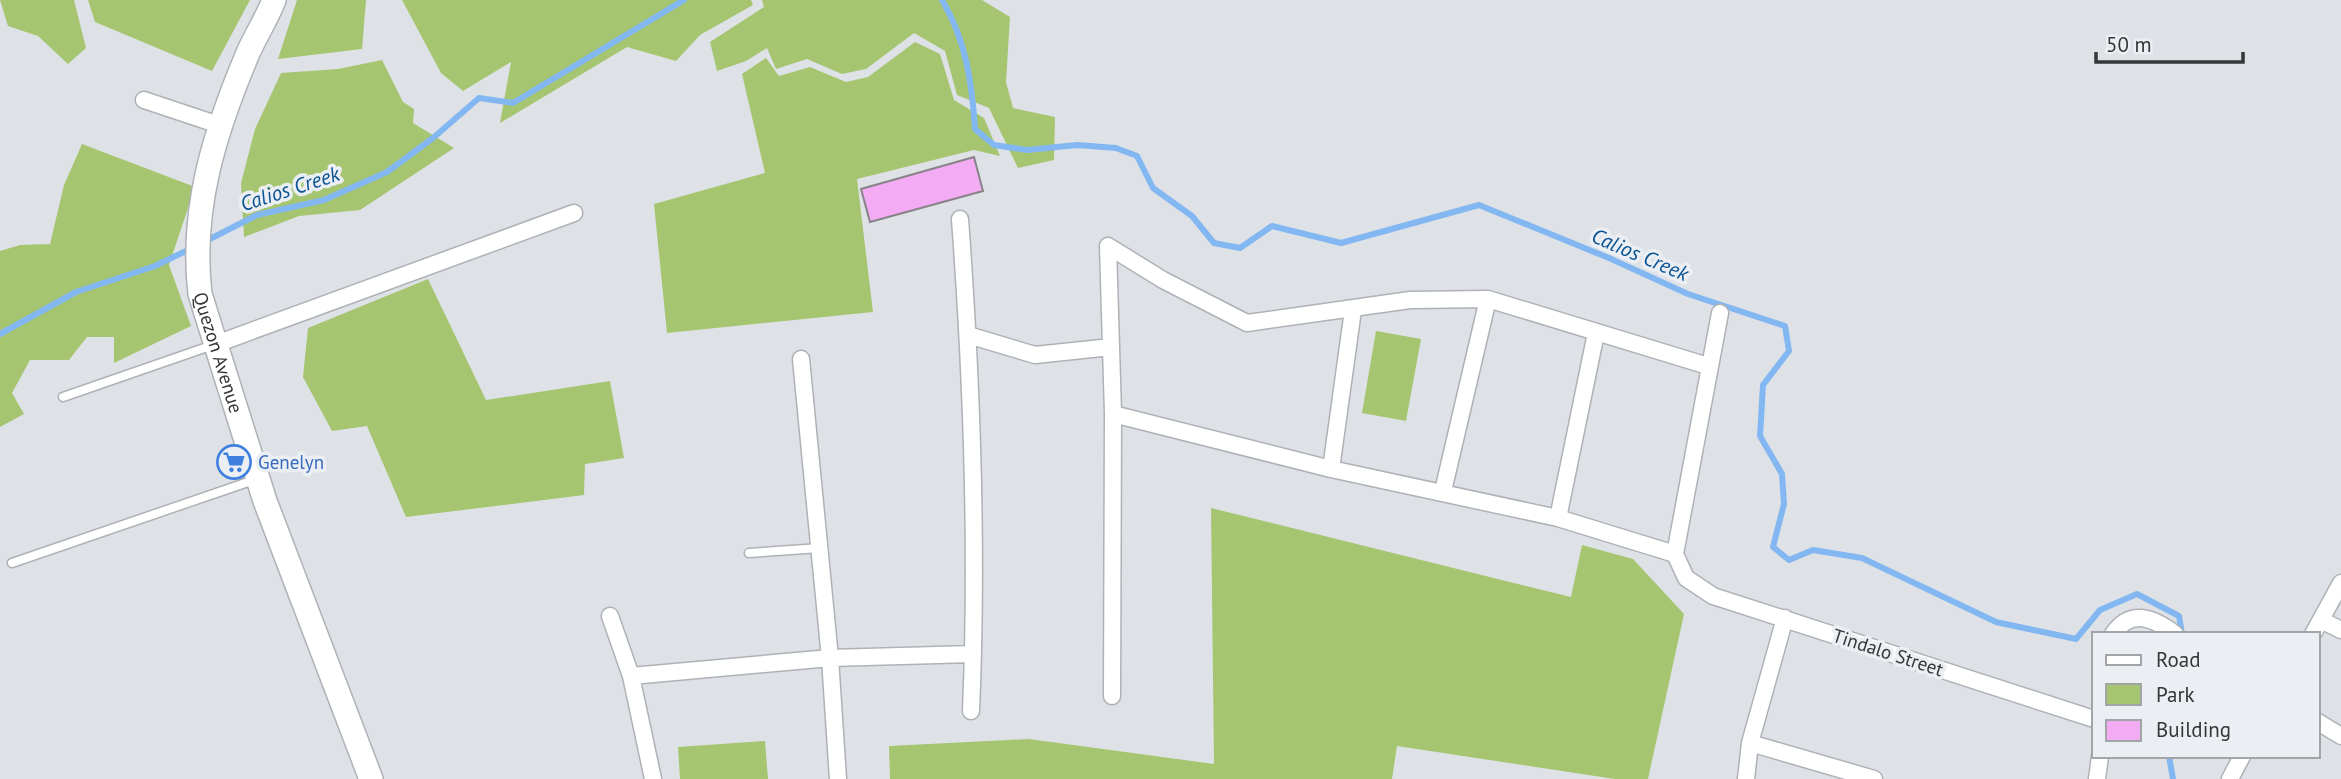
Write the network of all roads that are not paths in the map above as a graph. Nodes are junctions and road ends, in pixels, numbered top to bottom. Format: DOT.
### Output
graph roads {
  1 [pos="274,0"];
  2 [pos="144,100"];
  3 [pos="219,125"];
  4 [pos="574,213"];
  5 [pos="960,219"];
  6 [pos="1488,299"];
  7 [pos="1353,310"];
  8 [pos="1720,313"];
  9 [pos="1596,333"];
  10 [pos="968,335"];
  11 [pos="216,344"];
  12 [pos="1111,347"];
  13 [pos="801,359"];
  14 [pos="1708,366"];
  15 [pos="63,397"];
  16 [pos="1113,414"];
  17 [pos="1331,469"];
  18 [pos="260,478"];
  19 [pos="1443,491"];
  20 [pos="1558,518"];
  21 [pos="820,548"];
  22 [pos="748,554"];
  23 [pos="1675,554"];
  24 [pos="12,563"];
  25 [pos="2341,583"];
  26 [pos="610,616"];
  27 [pos="1785,618"];
  28 [pos="2317,627"];
  29 [pos="2341,630"];
  30 [pos="2115,632"];
  31 [pos="2172,632"];
  32 [pos="973,654"];
  33 [pos="830,658"];
  34 [pos="631,676"];
  35 [pos="1112,696"];
  36 [pos="971,711"];
  37 [pos="2092,718"];
  38 [pos="2320,723"];
  39 [pos="2341,736"];
  40 [pos="1750,743"];
  41 [pos="2100,758"];
  42 [pos="2241,758"];
  43 [pos="371,779"];
  44 [pos="653,779"];
  45 [pos="838,779"];
  46 [pos="1746,779"];
  47 [pos="1874,779"];
  48 [pos="2097,779"];
  49 [pos="2230,779"];
  1 -- 3 [label="main road, Quezon Avenue"];
  2 -- 3 [label="street"];
  3 -- 11 [label="main road, Quezon Avenue"];
  4 -- 11 [label="street"];
  5 -- 10 [label="street"];
  6 -- 7 [label="street"];
  6 -- 9 [label="street"];
  6 -- 19 [label="street"];
  7 -- 12 [label="street"];
  7 -- 17 [label="street"];
  8 -- 14 [label="street"];
  9 -- 14 [label="street"];
  9 -- 20 [label="street"];
  10 -- 12 [label="street"];
  10 -- 32 [label="street"];
  11 -- 15 [label="lane"];
  11 -- 18 [label="main road, Quezon Avenue"];
  12 -- 16 [label="street"];
  13 -- 21 [label="street"];
  14 -- 23 [label="street"];
  16 -- 17 [label="street"];
  16 -- 35 [label="street"];
  17 -- 19 [label="street"];
  18 -- 24 [label="lane"];
  18 -- 43 [label="main road, Quezon Avenue"];
  19 -- 20 [label="street"];
  20 -- 23 [label="street"];
  21 -- 22 [label="lane"];
  21 -- 33 [label="street"];
  23 -- 27 [label="street, Tindalo Street"];
  25 -- 28 [label="street"];
  26 -- 34 [label="street"];
  27 -- 37 [label="street, Tindalo Street"];
  27 -- 40 [label="street"];
  28 -- 29 [label="street"];
  30 -- 31 [label="street"];
  32 -- 33 [label="street"];
  32 -- 36 [label="street"];
  33 -- 34 [label="street"];
  33 -- 45 [label="street"];
  34 -- 44 [label="street"];
  38 -- 39 [label="street"];
  40 -- 46 [label="street"];
  40 -- 47 [label="street"];
  41 -- 48 [label="street"];
  42 -- 49 [label="street"];
}
